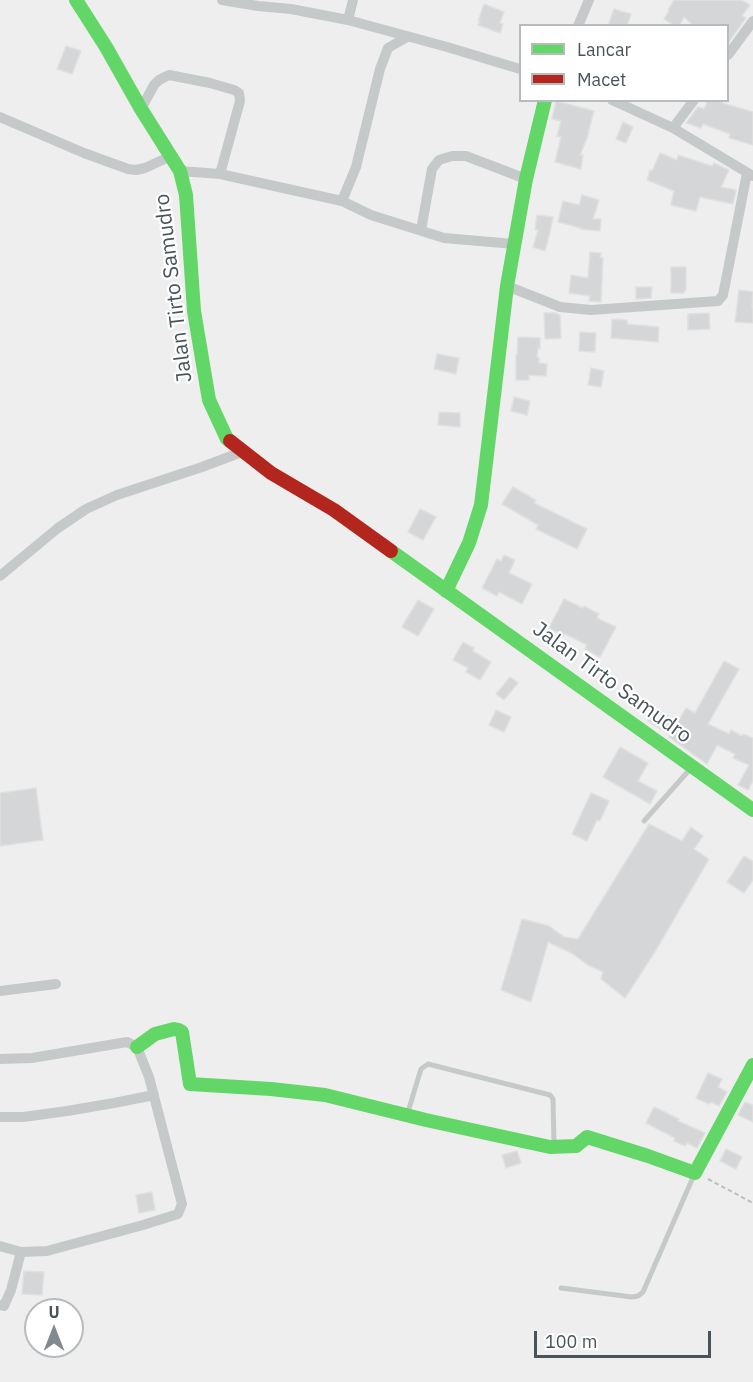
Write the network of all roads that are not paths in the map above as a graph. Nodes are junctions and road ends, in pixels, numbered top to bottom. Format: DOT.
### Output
graph roads {
  1 [pos="76,0"];
  2 [pos="222,0"];
  3 [pos="353,0"];
  4 [pos="589,0"];
  5 [pos="348,20"];
  6 [pos="753,21"];
  7 [pos="579,24"];
  8 [pos="383,30"];
  9 [pos="407,37"];
  10 [pos="388,48"];
  11 [pos="729,54"];
  12 [pos="519,69"];
  13 [pos="545,102"];
  14 [pos="616,102"];
  15 [pos="692,102"];
  16 [pos="141,109"];
  17 [pos="0,117"];
  18 [pos="673,128"];
  19 [pos="171,156"];
  20 [pos="180,171"];
  21 [pos="220,174"];
  22 [pos="750,175"];
  23 [pos="526,178"];
  24 [pos="342,201"];
  25 [pos="421,231"];
  26 [pos="514,244"];
  27 [pos="507,286"];
  28 [pos="242,452"];
  29 [pos="0,576"];
  30 [pos="446,591"];
  31 [pos="692,766"];
  32 [pos="753,810"];
  33 [pos="644,821"];
  34 [pos="56,984"];
  35 [pos="0,991"];
  36 [pos="137,1047"];
  37 [pos="0,1059"];
  38 [pos="753,1065"];
  39 [pos="154,1095"];
  40 [pos="406,1116"];
  41 [pos="0,1117"];
  42 [pos="555,1147"];
  43 [pos="695,1173"];
  44 [pos="0,1246"];
  45 [pos="21,1252"];
  46 [pos="561,1288"];
  47 [pos="0,1305"];
  1 -- 16 [label="street, Jalan Tirto Samudro"];
  2 -- 5 [label="street"];
  3 -- 5 [label="street"];
  4 -- 7 [label="street"];
  5 -- 8 [label="street"];
  6 -- 11 [label="street"];
  8 -- 9 [label="street"];
  8 -- 10 [label="street"];
  9 -- 10 [label="street"];
  9 -- 12 [label="street"];
  10 -- 24 [label="street"];
  13 -- 23 [label="street"];
  14 -- 18 [label="street"];
  15 -- 18 [label="street"];
  16 -- 19 [label="street, Jalan Tirto Samudro"];
  16 -- 21 [label="street"];
  17 -- 19 [label="street"];
  18 -- 22 [label="street"];
  19 -- 20 [label="street, Jalan Tirto Samudro"];
  20 -- 21 [label="street"];
  20 -- 28 [label="street, Jalan Tirto Samudro"];
  21 -- 24 [label="street"];
  22 -- 27 [label="street"];
  23 -- 25 [label="street"];
  23 -- 26 [label="street"];
  24 -- 25 [label="street"];
  25 -- 26 [label="street"];
  26 -- 27 [label="street"];
  27 -- 30 [label="street"];
  28 -- 29 [label="street"];
  28 -- 30 [label="street, Jalan Tirto Samudro"];
  30 -- 31 [label="street, Jalan Tirto Samudro"];
  31 -- 32 [label="street, Jalan Tirto Samudro"];
  31 -- 33 [label="lane"];
  34 -- 35 [label="street"];
  36 -- 37 [label="street"];
  36 -- 39 [label="street"];
  36 -- 40 [label="street"];
  38 -- 43 [label="street"];
  39 -- 41 [label="street"];
  39 -- 45 [label="street"];
  40 -- 42 [label="street"];
  40 -- 42 [label="lane"];
  42 -- 43 [label="street"];
  43 -- 46 [label="lane"];
  44 -- 45 [label="street"];
  45 -- 47 [label="street"];
}
